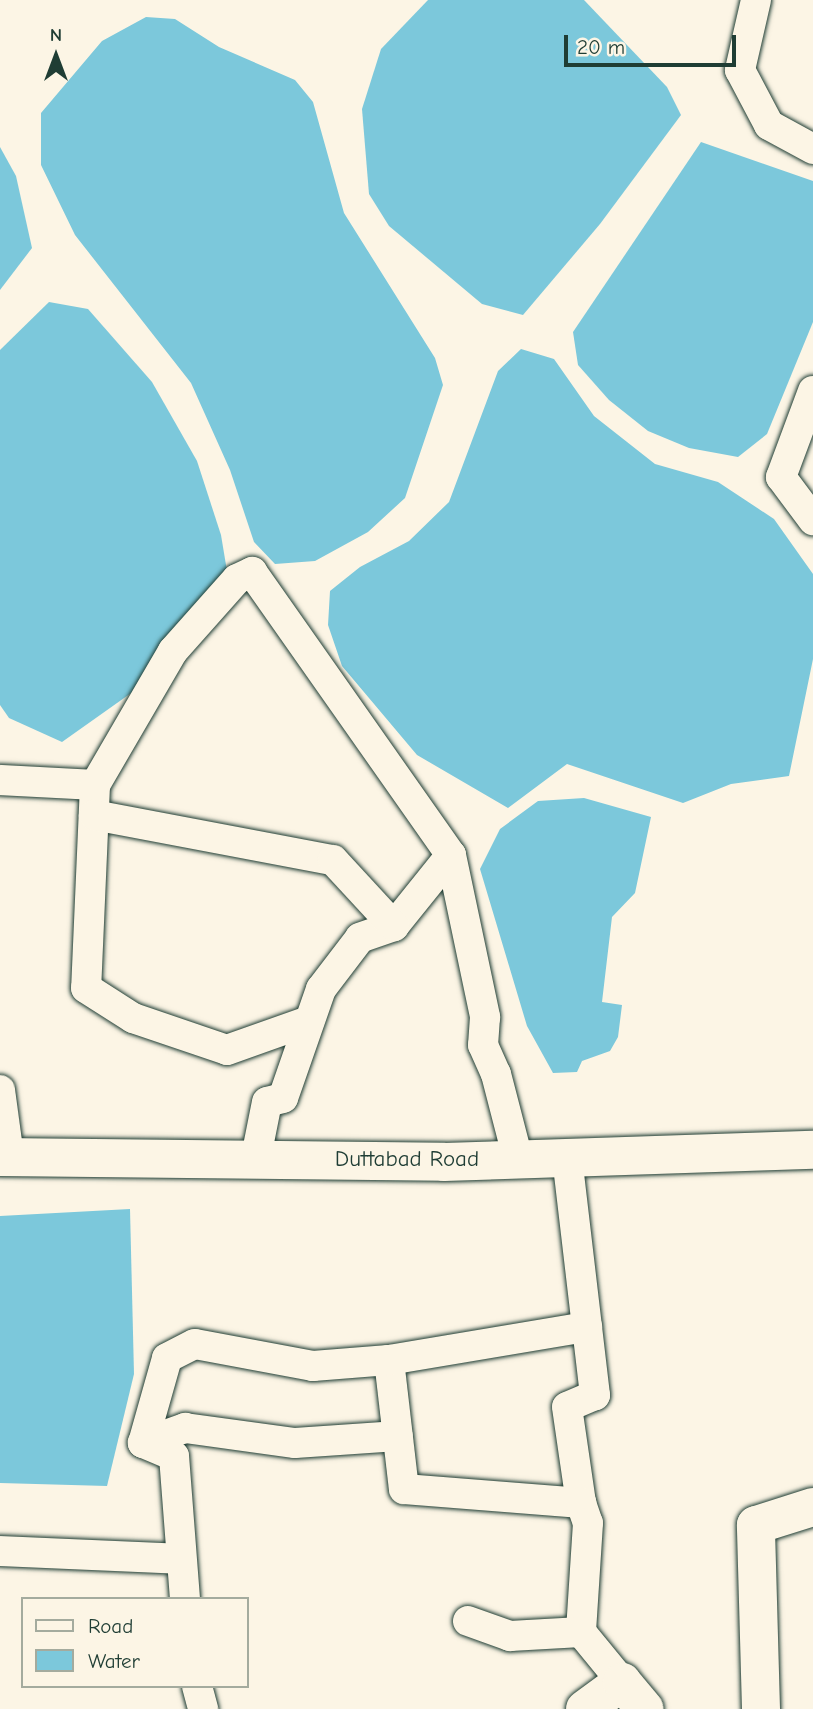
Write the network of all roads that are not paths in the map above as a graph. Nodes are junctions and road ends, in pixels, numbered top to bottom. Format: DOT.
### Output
graph roads {
  1 [pos="756,0"];
  2 [pos="813,149"];
  3 [pos="813,391"];
  4 [pos="813,520"];
  5 [pos="0,780"];
  6 [pos="95,785"];
  7 [pos="94,816"];
  8 [pos="451,855"];
  9 [pos="394,926"];
  10 [pos="309,1021"];
  11 [pos="0,1090"];
  12 [pos="813,1150"];
  13 [pos="4,1157"];
  14 [pos="256,1157"];
  15 [pos="567,1157"];
  16 [pos="519,1159"];
  17 [pos="587,1327"];
  18 [pos="389,1360"];
  19 [pos="398,1436"];
  20 [pos="143,1443"];
  21 [pos="581,1503"];
  22 [pos="813,1507"];
  23 [pos="0,1551"];
  24 [pos="181,1559"];
  25 [pos="185,1597"];
  26 [pos="468,1621"];
  27 [pos="581,1632"];
  28 [pos="198,1688"];
  29 [pos="634,1696"];
  30 [pos="204,1709"];
  31 [pos="585,1709"];
  32 [pos="761,1709"];
  1 -- 2 [label="lane"];
  3 -- 4 [label="lane"];
  5 -- 6 [label="lane"];
  6 -- 7 [label="lane"];
  6 -- 8 [label="lane"];
  7 -- 9 [label="lane"];
  7 -- 10 [label="lane"];
  8 -- 9 [label="lane"];
  8 -- 16 [label="lane"];
  9 -- 10 [label="lane"];
  10 -- 14 [label="lane"];
  11 -- 13 [label="lane"];
  12 -- 15 [label="main road, Duttabad Road"];
  13 -- 14 [label="main road, Duttabad Road"];
  14 -- 16 [label="main road, Duttabad Road"];
  15 -- 16 [label="main road, Duttabad Road"];
  15 -- 17 [label="lane"];
  17 -- 18 [label="lane"];
  17 -- 21 [label="lane"];
  18 -- 19 [label="lane"];
  18 -- 20 [label="lane"];
  19 -- 20 [label="lane"];
  19 -- 21 [label="lane"];
  20 -- 24 [label="lane"];
  21 -- 27 [label="lane"];
  22 -- 32 [label="main road"];
  23 -- 24 [label="lane"];
  24 -- 25 [label="lane"];
  26 -- 27 [label="lane"];
  27 -- 29 [label="lane"];
  28 -- 30 [label="lane"];
  29 -- 31 [label="main road"];
}
